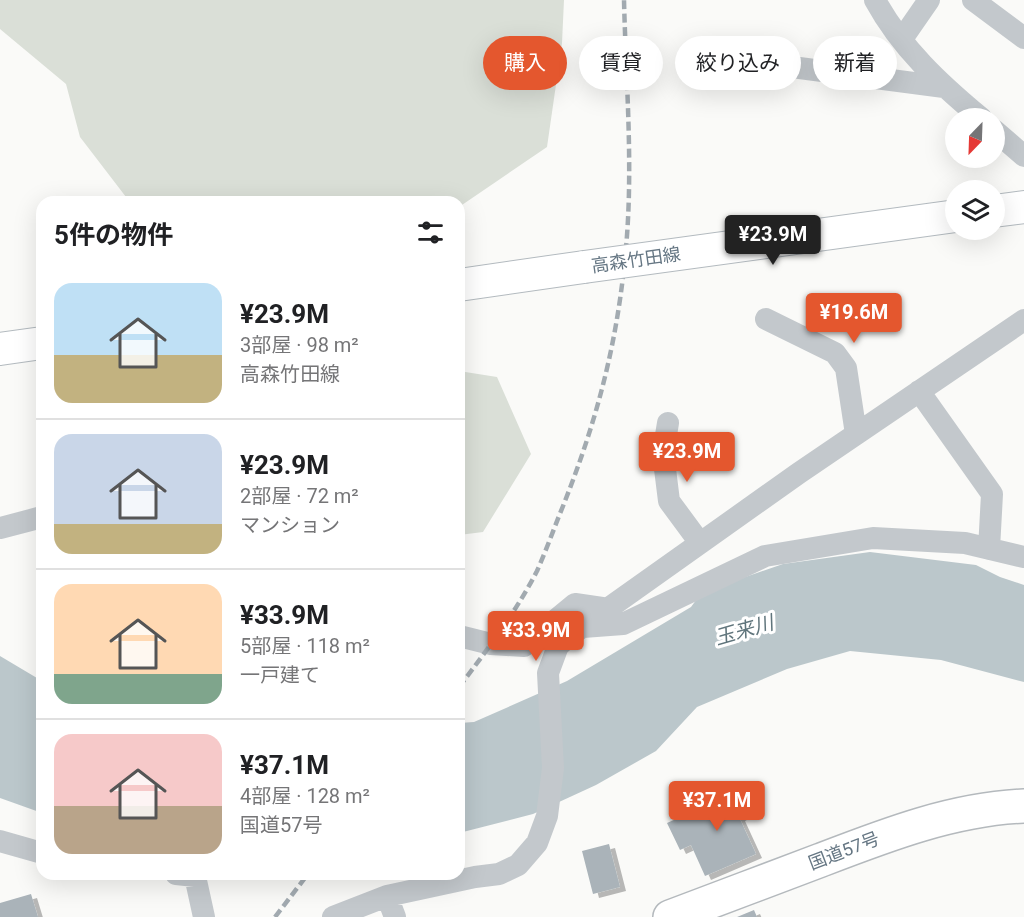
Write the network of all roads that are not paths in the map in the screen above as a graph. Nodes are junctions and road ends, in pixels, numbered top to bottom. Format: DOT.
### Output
graph roads {
  1 [pos="875,0"];
  2 [pos="929,0"];
  3 [pos="973,0"];
  4 [pos="1024,38"];
  5 [pos="902,39"];
  6 [pos="801,68"];
  7 [pos="944,87"];
  8 [pos="969,108"];
  9 [pos="1005,140"];
  10 [pos="1024,156"];
  11 [pos="1024,207"];
  12 [pos="1005,210"];
  13 [pos="945,218"];
  14 [pos="465,284"];
  15 [pos="766,319"];
  16 [pos="1024,320"];
  17 [pos="36,344"];
  18 [pos="0,349"];
  19 [pos="918,391"];
  20 [pos="668,423"];
  21 [pos="856,434"];
  22 [pos="36,518"];
  23 [pos="0,528"];
  24 [pos="700,543"];
  25 [pos="989,549"];
  26 [pos="1024,557"];
  27 [pos="609,609"];
  28 [pos="583,627"];
  29 [pos="465,638"];
  30 [pos="1024,806"];
  31 [pos="0,841"];
  32 [pos="36,851"];
  33 [pos="196,880"];
  34 [pos="391,907"];
  35 [pos="204,917"];
  36 [pos="333,917"];
  37 [pos="670,917"];
  1 -- 5 [label="street"];
  2 -- 5 [label="street"];
  3 -- 4 [label="street"];
  5 -- 7 [label="street"];
  6 -- 7 [label="street"];
  7 -- 8 [label="street"];
  9 -- 10 [label="street"];
  11 -- 12 [label="main road"];
  13 -- 14 [label="main road, 高森竹田線, bridge"];
  15 -- 21 [label="street"];
  16 -- 19 [label="street"];
  17 -- 18 [label="main road"];
  19 -- 21 [label="street"];
  19 -- 25 [label="street"];
  20 -- 24 [label="street"];
  21 -- 24 [label="street"];
  22 -- 23 [label="street"];
  24 -- 27 [label="street"];
  25 -- 26 [label="street"];
  25 -- 28 [label="street"];
  27 -- 28 [label="street"];
  27 -- 29 [label="street"];
  28 -- 34 [label="street"];
  30 -- 37 [label="highway, 国道57号"];
  31 -- 32 [label="street"];
  33 -- 35 [label="street"];
  34 -- 36 [label="street"];
}
